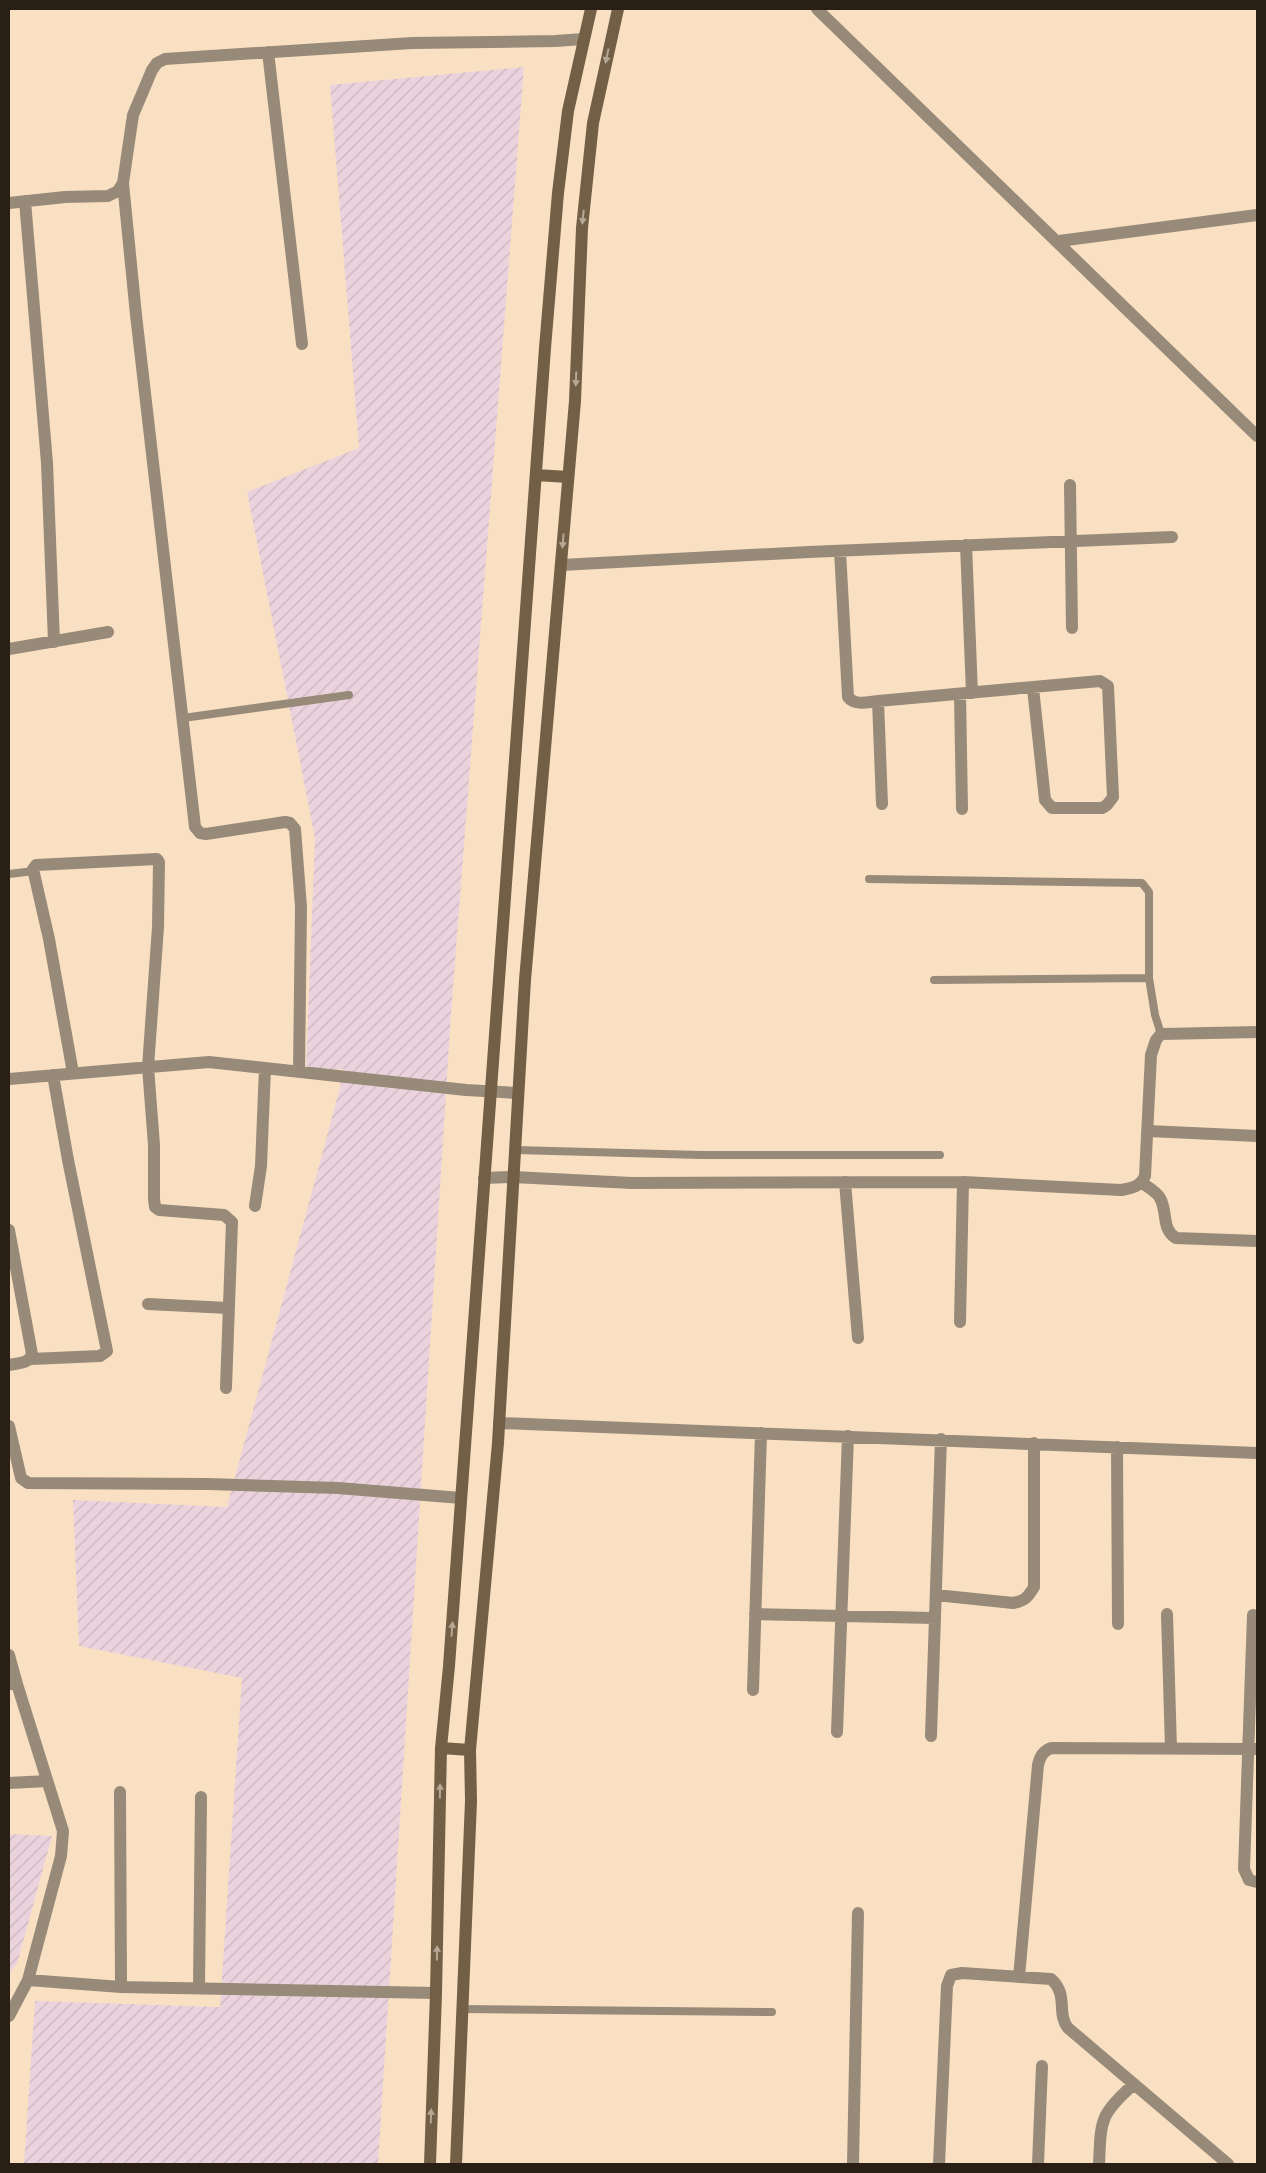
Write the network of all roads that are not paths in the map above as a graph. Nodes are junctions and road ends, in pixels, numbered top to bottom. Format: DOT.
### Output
graph roads {
  1 [pos="591,9"];
  2 [pos="618,9"];
  3 [pos="817,9"];
  4 [pos="584,39"];
  5 [pos="268,52"];
  6 [pos="123,183"];
  7 [pos="25,201"];
  8 [pos="9,203"];
  9 [pos="1257,215"];
  10 [pos="1059,241"];
  11 [pos="302,344"];
  12 [pos="1257,436"];
  13 [pos="536,475"];
  14 [pos="568,477"];
  15 [pos="1070,485"];
  16 [pos="1172,537"];
  17 [pos="1072,541"];
  18 [pos="966,545"];
  19 [pos="840,551"];
  20 [pos="561,565"];
  21 [pos="1072,628"];
  22 [pos="108,632"];
  23 [pos="54,642"];
  24 [pos="9,649"];
  25 [pos="1033,688"];
  26 [pos="966,694"];
  27 [pos="349,695"];
  28 [pos="878,701"];
  29 [pos="183,718"];
  30 [pos="882,804"];
  31 [pos="962,809"];
  32 [pos="34,871"];
  33 [pos="9,874"];
  34 [pos="869,879"];
  35 [pos="1149,978"];
  36 [pos="934,980"];
  37 [pos="1257,1032"];
  38 [pos="1161,1034"];
  39 [pos="148,1067"];
  40 [pos="265,1068"];
  41 [pos="299,1071"];
  42 [pos="73,1073"];
  43 [pos="53,1075"];
  44 [pos="9,1079"];
  45 [pos="490,1091"];
  46 [pos="518,1093"];
  47 [pos="1148,1131"];
  48 [pos="1257,1136"];
  49 [pos="515,1150"];
  50 [pos="940,1155"];
  51 [pos="513,1177"];
  52 [pos="484,1178"];
  53 [pos="844,1182"];
  54 [pos="963,1182"];
  55 [pos="1142,1183"];
  56 [pos="255,1206"];
  57 [pos="9,1230"];
  58 [pos="1257,1241"];
  59 [pos="148,1304"];
  60 [pos="228,1308"];
  61 [pos="960,1322"];
  62 [pos="858,1338"];
  63 [pos="30,1359"];
  64 [pos="9,1365"];
  65 [pos="226,1388"];
  66 [pos="499,1423"];
  67 [pos="9,1426"];
  68 [pos="761,1432"];
  69 [pos="848,1436"];
  70 [pos="941,1439"];
  71 [pos="1034,1443"];
  72 [pos="1117,1446"];
  73 [pos="1257,1453"];
  74 [pos="461,1498"];
  75 [pos="936,1595"];
  76 [pos="755,1614"];
  77 [pos="1167,1614"];
  78 [pos="1253,1615"];
  79 [pos="840,1616"];
  80 [pos="935,1618"];
  81 [pos="1118,1624"];
  82 [pos="9,1655"];
  83 [pos="13,1684"];
  84 [pos="753,1690"];
  85 [pos="837,1732"];
  86 [pos="931,1736"];
  87 [pos="441,1748"];
  88 [pos="1171,1749"];
  89 [pos="1252,1749"];
  90 [pos="470,1750"];
  91 [pos="47,1781"];
  92 [pos="9,1783"];
  93 [pos="120,1792"];
  94 [pos="201,1797"];
  95 [pos="1257,1882"];
  96 [pos="858,1913"];
  97 [pos="1019,1976"];
  98 [pos="28,1980"];
  99 [pos="121,1987"];
  100 [pos="199,1988"];
  101 [pos="436,1993"];
  102 [pos="462,2009"];
  103 [pos="772,2012"];
  104 [pos="9,2016"];
  105 [pos="1042,2066"];
  106 [pos="1134,2085"];
  107 [pos="430,2164"];
  108 [pos="456,2164"];
  109 [pos="853,2164"];
  110 [pos="939,2164"];
  111 [pos="1038,2164"];
  112 [pos="1099,2164"];
  113 [pos="1228,2164"];
  1 -- 4 [label="main road"];
  2 -- 14 [label="main road, one-way"];
  3 -- 10 [label="street"];
  4 -- 5 [label="street"];
  4 -- 13 [label="main road"];
  5 -- 6 [label="street"];
  5 -- 11 [label="street"];
  6 -- 7 [label="street"];
  6 -- 29 [label="street"];
  7 -- 8 [label="street"];
  7 -- 23 [label="street"];
  9 -- 10 [label="street"];
  10 -- 12 [label="street"];
  13 -- 14 [label="main road"];
  13 -- 45 [label="main road"];
  14 -- 20 [label="main road, one-way"];
  15 -- 17 [label="street"];
  16 -- 17 [label="street"];
  17 -- 18 [label="street"];
  17 -- 21 [label="street"];
  18 -- 19 [label="street"];
  18 -- 26 [label="street"];
  19 -- 20 [label="street"];
  19 -- 28 [label="street"];
  20 -- 46 [label="main road"];
  22 -- 23 [label="street"];
  23 -- 24 [label="street"];
  25 -- 25 [label="street"];
  25 -- 26 [label="street"];
  26 -- 28 [label="street"];
  26 -- 31 [label="street"];
  27 -- 29 [label="lane"];
  28 -- 30 [label="street"];
  29 -- 41 [label="street"];
  32 -- 33 [label="lane"];
  32 -- 39 [label="street"];
  32 -- 42 [label="street"];
  34 -- 35 [label="lane"];
  35 -- 36 [label="lane"];
  35 -- 38 [label="lane"];
  37 -- 38 [label="street"];
  38 -- 47 [label="street"];
  39 -- 40 [label="street"];
  39 -- 42 [label="street"];
  39 -- 60 [label="street"];
  40 -- 41 [label="street"];
  40 -- 56 [label="street"];
  41 -- 45 [label="street"];
  42 -- 43 [label="street"];
  43 -- 44 [label="street"];
  43 -- 63 [label="street"];
  45 -- 46 [label="street"];
  45 -- 52 [label="main road"];
  46 -- 49 [label="main road"];
  47 -- 48 [label="street"];
  47 -- 55 [label="street"];
  49 -- 50 [label="lane"];
  49 -- 51 [label="main road"];
  51 -- 52 [label="street"];
  51 -- 53 [label="street"];
  51 -- 66 [label="main road"];
  52 -- 74 [label="main road"];
  53 -- 54 [label="street"];
  53 -- 62 [label="street"];
  54 -- 55 [label="street"];
  54 -- 61 [label="street"];
  55 -- 58 [label="street"];
  57 -- 63 [label="street"];
  59 -- 60 [label="street"];
  60 -- 65 [label="street"];
  63 -- 64 [label="street"];
  66 -- 68 [label="street"];
  66 -- 90 [label="main road"];
  67 -- 74 [label="street"];
  68 -- 69 [label="street"];
  68 -- 76 [label="street"];
  69 -- 70 [label="street"];
  69 -- 79 [label="street"];
  70 -- 71 [label="street"];
  70 -- 75 [label="street"];
  71 -- 72 [label="street"];
  71 -- 75 [label="street"];
  72 -- 73 [label="street"];
  72 -- 81 [label="street"];
  87 -- 74 [label="main road, one-way"];
  75 -- 80 [label="street"];
  76 -- 79 [label="street"];
  76 -- 84 [label="street"];
  77 -- 88 [label="street"];
  78 -- 89 [label="street"];
  79 -- 80 [label="street"];
  79 -- 85 [label="street"];
  80 -- 86 [label="street"];
  82 -- 83 [label="street"];
  83 -- 91 [label="street"];
  87 -- 90 [label="main road"];
  101 -- 87 [label="main road, one-way"];
  88 -- 89 [label="street"];
  88 -- 97 [label="street"];
  89 -- 95 [label="street"];
  90 -- 102 [label="main road"];
  91 -- 92 [label="street"];
  91 -- 98 [label="street"];
  93 -- 99 [label="street"];
  94 -- 100 [label="street"];
  96 -- 109 [label="street"];
  97 -- 106 [label="street"];
  97 -- 110 [label="street"];
  98 -- 99 [label="street"];
  98 -- 104 [label="street"];
  99 -- 100 [label="street"];
  100 -- 101 [label="street"];
  107 -- 101 [label="main road, one-way"];
  102 -- 103 [label="lane"];
  102 -- 108 [label="main road"];
  105 -- 111 [label="street"];
  106 -- 112 [label="street"];
  106 -- 113 [label="street"];
}
